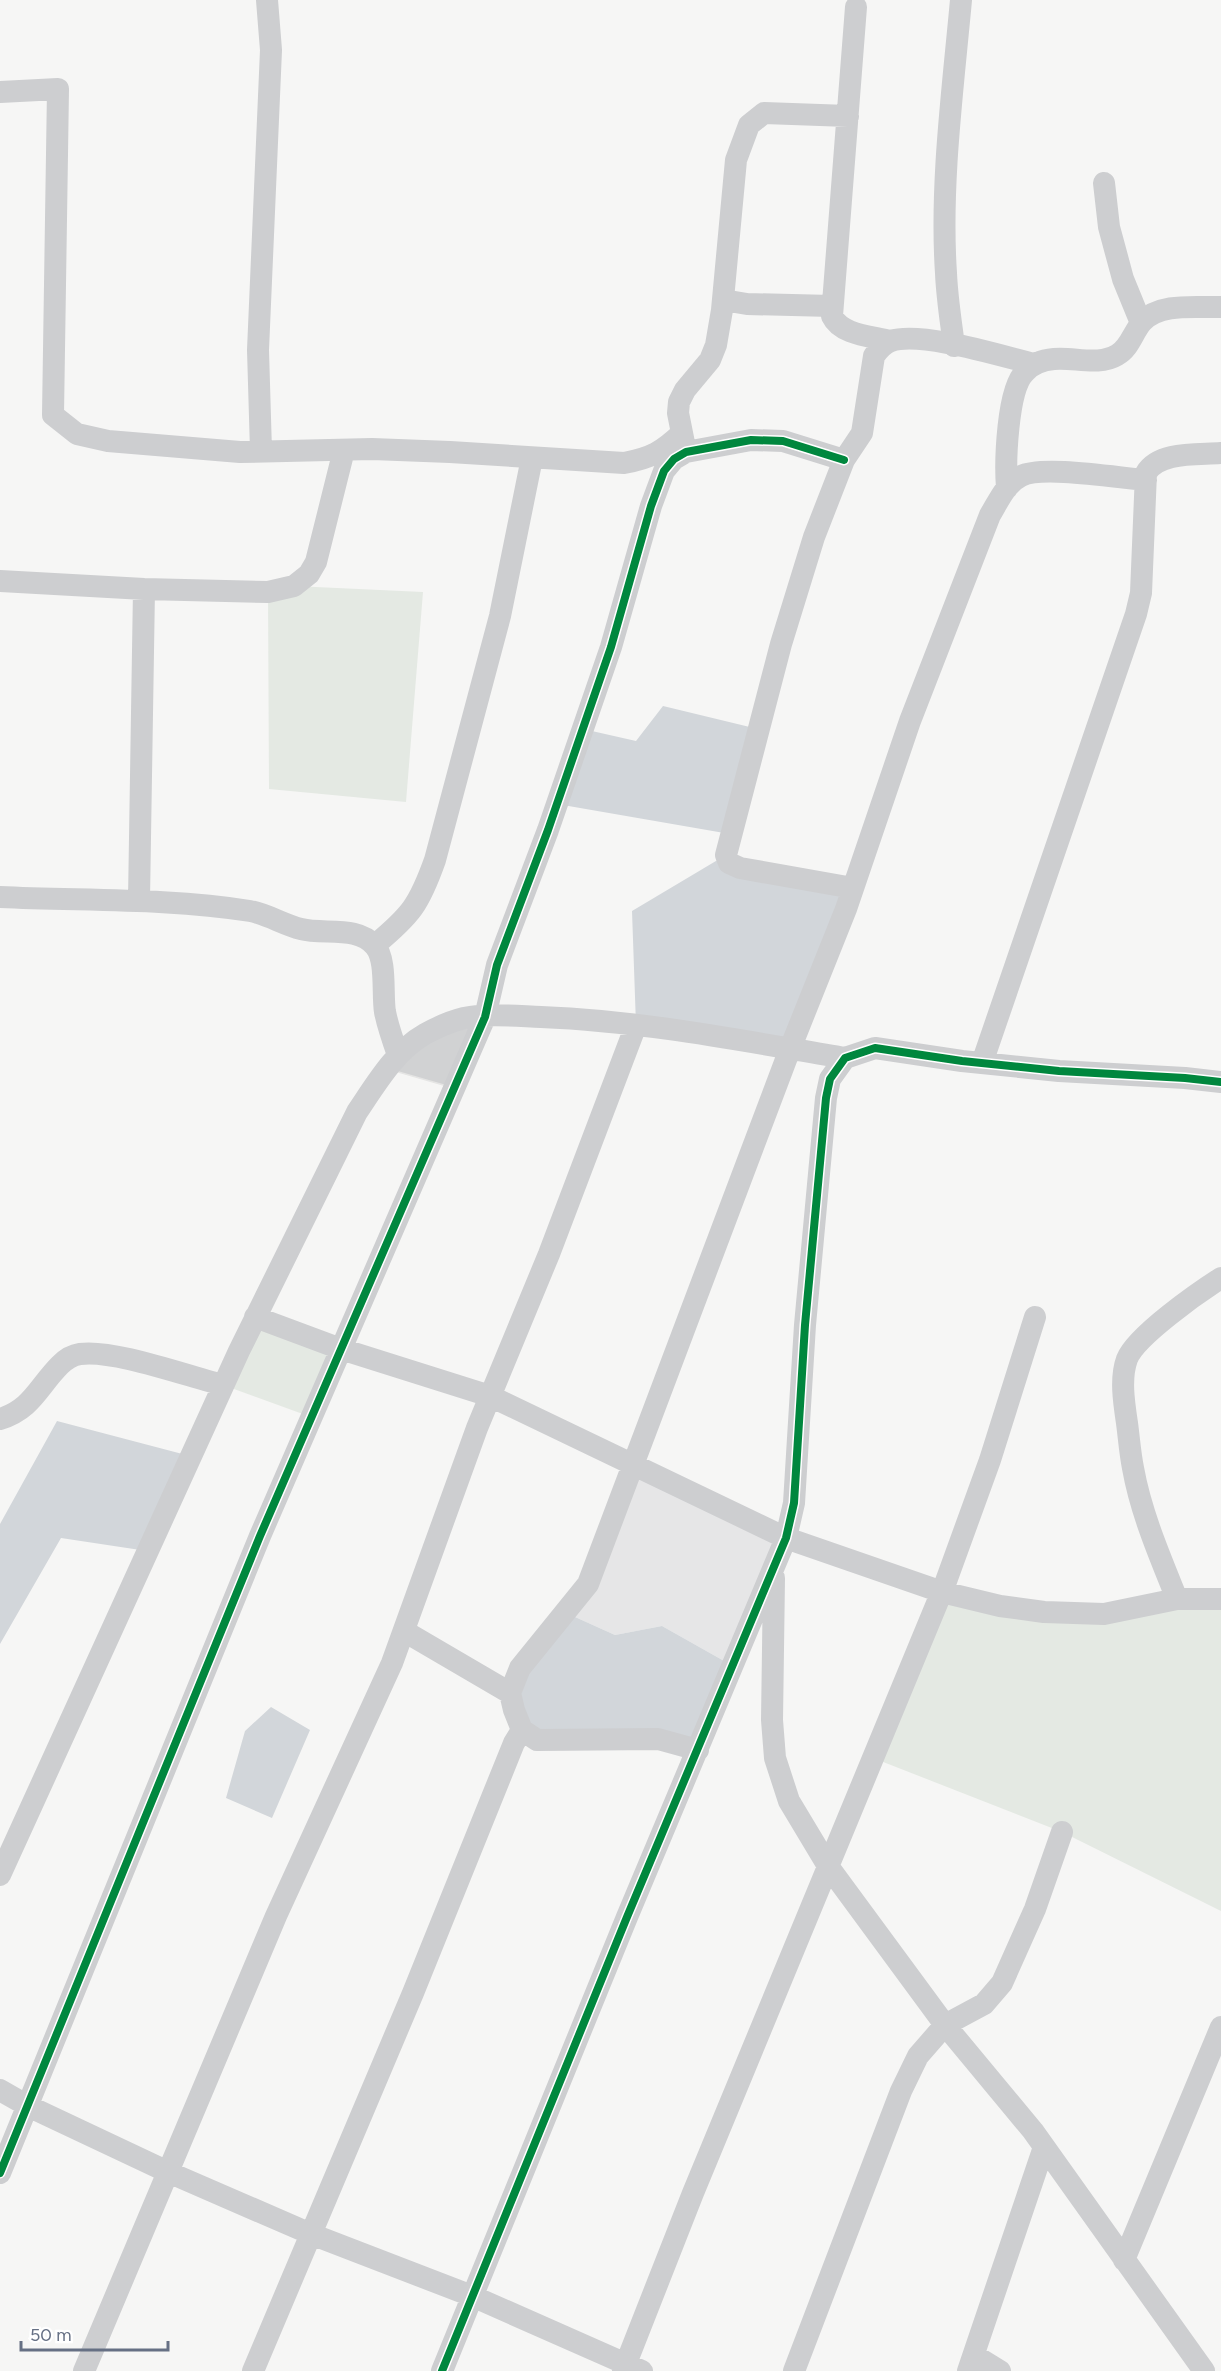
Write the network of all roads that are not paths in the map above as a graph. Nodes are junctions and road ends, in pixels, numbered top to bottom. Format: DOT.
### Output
graph roads {
  1 [pos="267,0"];
  2 [pos="961,0"];
  3 [pos="856,7"];
  4 [pos="0,92"];
  5 [pos="848,116"];
  6 [pos="1104,183"];
  7 [pos="723,300"];
  8 [pos="832,306"];
  9 [pos="1221,307"];
  10 [pos="1141,323"];
  11 [pos="890,341"];
  12 [pos="954,346"];
  13 [pos="1034,364"];
  14 [pos="684,442"];
  15 [pos="344,450"];
  16 [pos="261,451"];
  17 [pos="1221,453"];
  18 [pos="532,458"];
  19 [pos="844,460"];
  20 [pos="1146,480"];
  21 [pos="1007,488"];
  22 [pos="0,581"];
  23 [pos="144,589"];
  24 [pos="853,888"];
  25 [pos="0,897"];
  26 [pos="139,900"];
  27 [pos="375,945"];
  28 [pos="485,1017"];
  29 [pos="636,1024"];
  30 [pos="790,1048"];
  31 [pos="398,1055"];
  32 [pos="845,1058"];
  33 [pos="982,1063"];
  34 [pos="1221,1082"];
  35 [pos="1221,1278"];
  36 [pos="255,1317"];
  37 [pos="1035,1317"];
  38 [pos="341,1349"];
  39 [pos="223,1385"];
  40 [pos="490,1396"];
  41 [pos="0,1419"];
  42 [pos="633,1466"];
  43 [pos="786,1538"];
  44 [pos="774,1566"];
  45 [pos="942,1592"];
  46 [pos="1177,1599"];
  47 [pos="1221,1599"];
  48 [pos="404,1631"];
  49 [pos="510,1693"];
  50 [pos="522,1730"];
  51 [pos="698,1750"];
  52 [pos="1062,1832"];
  53 [pos="828,1866"];
  54 [pos="0,1875"];
  55 [pos="945,2025"];
  56 [pos="1221,2027"];
  57 [pos="0,2090"];
  58 [pos="28,2106"];
  59 [pos="1044,2147"];
  60 [pos="168,2172"];
  61 [pos="0,2173"];
  62 [pos="311,2234"];
  63 [pos="1124,2260"];
  64 [pos="472,2296"];
  65 [pos="971,2363"];
  66 [pos="630,2368"];
  67 [pos="84,2371"];
  68 [pos="252,2371"];
  69 [pos="442,2371"];
  70 [pos="794,2371"];
  71 [pos="1000,2371"];
  72 [pos="1204,2371"];
  1 -- 16 [label="street"];
  2 -- 12 [label="street"];
  3 -- 5 [label="street"];
  4 -- 16 [label="street"];
  5 -- 7 [label="street"];
  5 -- 8 [label="street"];
  6 -- 10 [label="street"];
  7 -- 8 [label="street"];
  7 -- 14 [label="street"];
  8 -- 11 [label="street"];
  9 -- 10 [label="street"];
  10 -- 13 [label="street"];
  11 -- 12 [label="street"];
  11 -- 19 [label="street"];
  12 -- 13 [label="street"];
  13 -- 21 [label="street"];
  14 -- 18 [label="street"];
  14 -- 19 [label="street"];
  14 -- 28 [label="street"];
  15 -- 16 [label="street"];
  15 -- 18 [label="street"];
  15 -- 23 [label="street"];
  17 -- 20 [label="street"];
  18 -- 27 [label="street"];
  19 -- 24 [label="street"];
  20 -- 21 [label="street"];
  20 -- 33 [label="street"];
  21 -- 24 [label="street"];
  22 -- 23 [label="street"];
  23 -- 26 [label="street"];
  24 -- 30 [label="street"];
  25 -- 26 [label="street"];
  26 -- 27 [label="street"];
  27 -- 31 [label="street"];
  28 -- 29 [label="street"];
  28 -- 31 [label="street"];
  28 -- 38 [label="street"];
  29 -- 30 [label="street"];
  29 -- 40 [label="street"];
  30 -- 32 [label="street"];
  30 -- 42 [label="street"];
  31 -- 36 [label="street"];
  32 -- 33 [label="street"];
  32 -- 43 [label="street"];
  33 -- 34 [label="street"];
  35 -- 46 [label="street"];
  36 -- 38 [label="street"];
  36 -- 39 [label="street"];
  37 -- 45 [label="street"];
  38 -- 40 [label="street"];
  38 -- 58 [label="street"];
  39 -- 41 [label="street"];
  39 -- 54 [label="street"];
  40 -- 42 [label="street"];
  40 -- 48 [label="street"];
  42 -- 43 [label="street"];
  42 -- 49 [label="street"];
  43 -- 44 [label="street"];
  43 -- 45 [label="street"];
  44 -- 51 [label="street"];
  44 -- 53 [label="street"];
  45 -- 46 [label="street"];
  45 -- 53 [label="street"];
  46 -- 47 [label="street"];
  48 -- 49 [label="street"];
  48 -- 60 [label="street"];
  49 -- 50 [label="street"];
  50 -- 51 [label="street"];
  50 -- 62 [label="street"];
  51 -- 64 [label="street"];
  52 -- 55 [label="street"];
  53 -- 55 [label="street"];
  53 -- 66 [label="street"];
  55 -- 59 [label="street"];
  55 -- 70 [label="street"];
  56 -- 63 [label="street"];
  57 -- 58 [label="street"];
  58 -- 60 [label="street"];
  58 -- 61 [label="street"];
  59 -- 63 [label="street"];
  59 -- 65 [label="street"];
  60 -- 62 [label="street"];
  60 -- 67 [label="street"];
  62 -- 64 [label="street"];
  62 -- 68 [label="street"];
  63 -- 72 [label="street"];
  64 -- 66 [label="street"];
  64 -- 69 [label="street"];
  65 -- 71 [label="street"];
}
